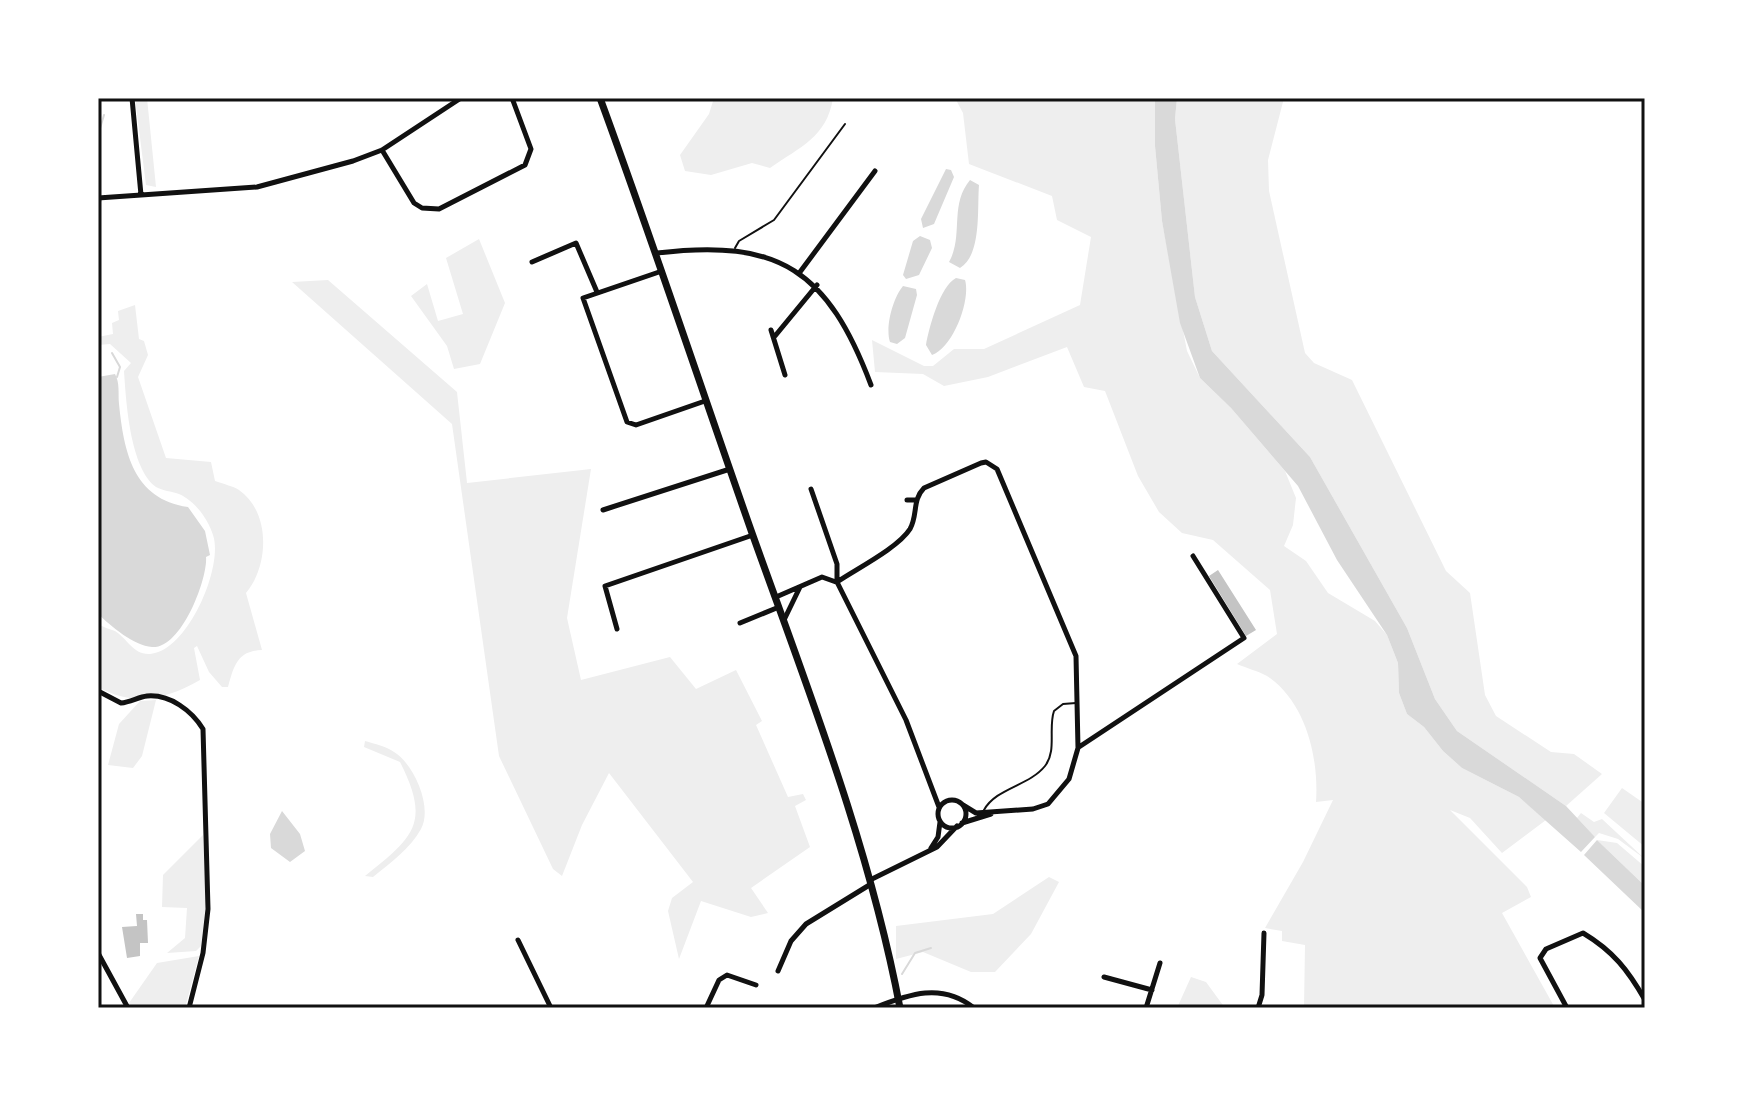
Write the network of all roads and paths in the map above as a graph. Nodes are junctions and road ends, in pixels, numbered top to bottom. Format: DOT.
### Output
graph roads {
  1 [pos="132,98"];
  2 [pos="461,98"];
  3 [pos="512,98"];
  4 [pos="600,98"];
  5 [pos="845,124"];
  6 [pos="382,150"];
  7 [pos="875,171"];
  8 [pos="141,195"];
  9 [pos="98,198"];
  10 [pos="98,206"];
  11 [pos="735,249"];
  12 [pos="657,253"];
  13 [pos="532,262"];
  14 [pos="663,270"];
  15 [pos="800,272"];
  16 [pos="817,285"];
  17 [pos="597,292"];
  18 [pos="771,330"];
  19 [pos="775,336"];
  20 [pos="785,375"];
  21 [pos="871,385"];
  22 [pos="705,401"];
  23 [pos="730,469"];
  24 [pos="811,489"];
  25 [pos="907,500"];
  26 [pos="916,500"];
  27 [pos="603,510"];
  28 [pos="753,535"];
  29 [pos="1193,556"];
  30 [pos="837,582"];
  31 [pos="800,586"];
  32 [pos="776,597"];
  33 [pos="779,607"];
  34 [pos="784,620"];
  35 [pos="740,623"];
  36 [pos="617,629"];
  37 [pos="98,691"];
  38 [pos="1077,703"];
  39 [pos="1078,748"];
  40 [pos="963,805"];
  41 [pos="939,807"];
  42 [pos="999,811"];
  43 [pos="984,812"];
  44 [pos="940,822"];
  45 [pos="960,825"];
  46 [pos="930,848"];
  47 [pos="871,882"];
  48 [pos="1264,933"];
  49 [pos="518,940"];
  50 [pos="98,953"];
  51 [pos="1160,963"];
  52 [pos="778,971"];
  53 [pos="1104,977"];
  54 [pos="756,985"];
  55 [pos="1152,990"];
  56 [pos="899,998"];
  57 [pos="1645,1000"];
  58 [pos="128,1008"];
  59 [pos="189,1008"];
  60 [pos="551,1008"];
  61 [pos="706,1008"];
  62 [pos="874,1008"];
  63 [pos="900,1008"];
  64 [pos="974,1008"];
  65 [pos="1146,1008"];
  66 [pos="1258,1008"];
  67 [pos="1567,1008"];
  1 -- 8 [label="street"];
  2 -- 6 [label="street"];
  3 -- 6 [label="street"];
  4 -- 12 [label="main road"];
  5 -- 11 [label="lane"];
  6 -- 8 [label="street"];
  7 -- 15 [label="street"];
  8 -- 9 [label="street"];
  9 -- 10 [label="street"];
  11 -- 12 [label="street"];
  11 -- 15 [label="street"];
  12 -- 14 [label="main road"];
  13 -- 17 [label="street"];
  14 -- 17 [label="street"];
  14 -- 22 [label="main road"];
  15 -- 16 [label="street"];
  16 -- 19 [label="street"];
  16 -- 21 [label="street"];
  17 -- 22 [label="street"];
  18 -- 19 [label="street"];
  19 -- 20 [label="street"];
  22 -- 23 [label="main road"];
  23 -- 27 [label="street"];
  23 -- 28 [label="main road"];
  24 -- 30 [label="street"];
  25 -- 26 [label="street"];
  26 -- 30 [label="street"];
  26 -- 38 [label="street"];
  28 -- 32 [label="main road"];
  28 -- 36 [label="street"];
  29 -- 39 [label="street"];
  30 -- 31 [label="street"];
  30 -- 41 [label="street"];
  31 -- 32 [label="street"];
  31 -- 34 [label="street"];
  32 -- 33 [label="main road"];
  33 -- 34 [label="main road"];
  33 -- 35 [label="street"];
  34 -- 47 [label="main road"];
  37 -- 59 [label="street"];
  38 -- 39 [label="street"];
  38 -- 43 [label="lane"];
  39 -- 42 [label="street"];
  40 -- 41 [label="street"];
  40 -- 43 [label="street"];
  40 -- 45 [label="street"];
  41 -- 44 [label="street"];
  42 -- 43 [label="street"];
  42 -- 45 [label="street"];
  44 -- 45 [label="street"];
  44 -- 46 [label="street"];
  45 -- 46 [label="street"];
  46 -- 47 [label="street"];
  47 -- 52 [label="street"];
  47 -- 56 [label="main road"];
  48 -- 66 [label="street"];
  49 -- 60 [label="street"];
  50 -- 58 [label="street"];
  51 -- 55 [label="street"];
  53 -- 55 [label="street"];
  54 -- 61 [label="street"];
  55 -- 65 [label="street"];
  56 -- 62 [label="street"];
  56 -- 63 [label="main road"];
  56 -- 64 [label="street"];
  57 -- 67 [label="street"];
}
